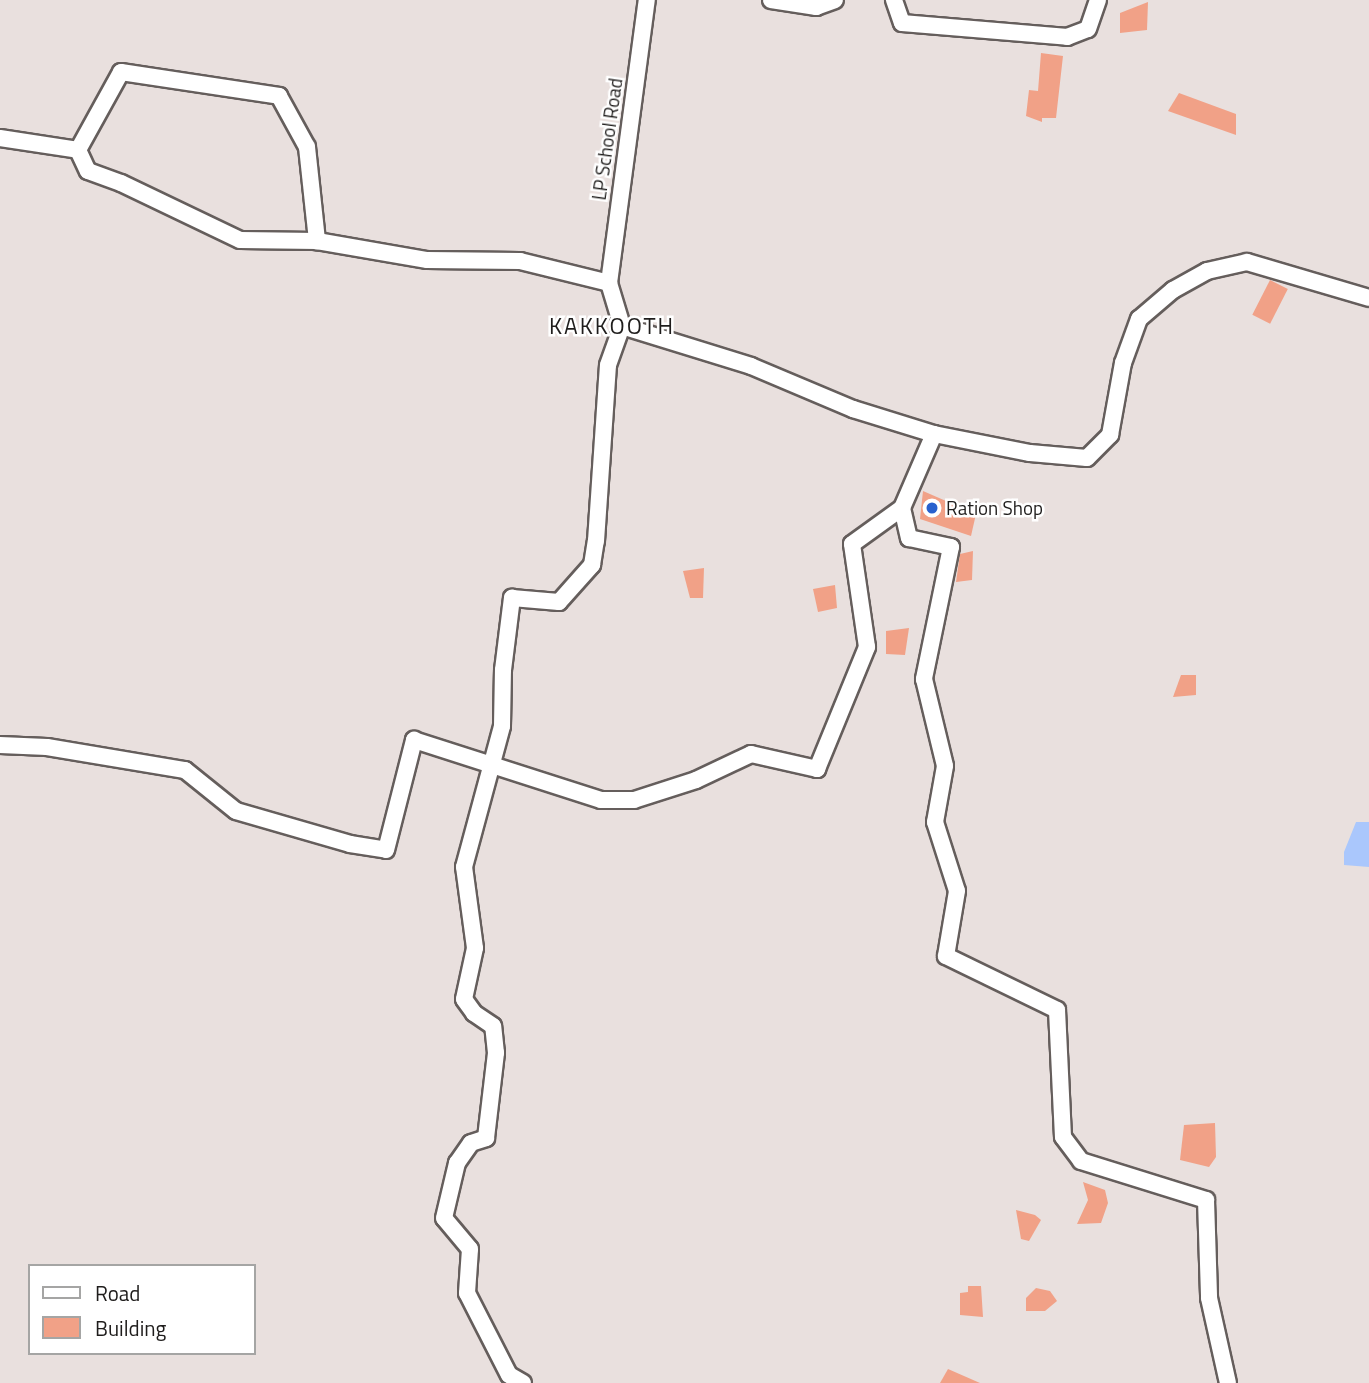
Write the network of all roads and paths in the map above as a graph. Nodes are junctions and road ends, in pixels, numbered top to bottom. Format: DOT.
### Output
graph roads {
  1 [pos="647,0"];
  2 [pos="771,0"];
  3 [pos="835,0"];
  4 [pos="894,0"];
  5 [pos="1098,0"];
  6 [pos="0,138"];
  7 [pos="78,150"];
  8 [pos="317,241"];
  9 [pos="608,283"];
  10 [pos="1369,298"];
  11 [pos="622,326"];
  12 [pos="934,434"];
  13 [pos="902,508"];
  14 [pos="0,745"];
  15 [pos="492,766"];
  16 [pos="523,1383"];
  17 [pos="1228,1383"];
  1 -- 9 [label="street, LP School Road"];
  2 -- 3 [label="street"];
  4 -- 5 [label="street"];
  6 -- 7 [label="street"];
  7 -- 8 [label="street"];
  7 -- 8 [label="street"];
  8 -- 9 [label="street"];
  9 -- 11 [label="street"];
  10 -- 12 [label="street"];
  11 -- 12 [label="street"];
  11 -- 15 [label="street"];
  12 -- 13 [label="street"];
  13 -- 15 [label="street"];
  13 -- 17 [label="street"];
  14 -- 15 [label="street"];
  15 -- 16 [label="street"];
}
